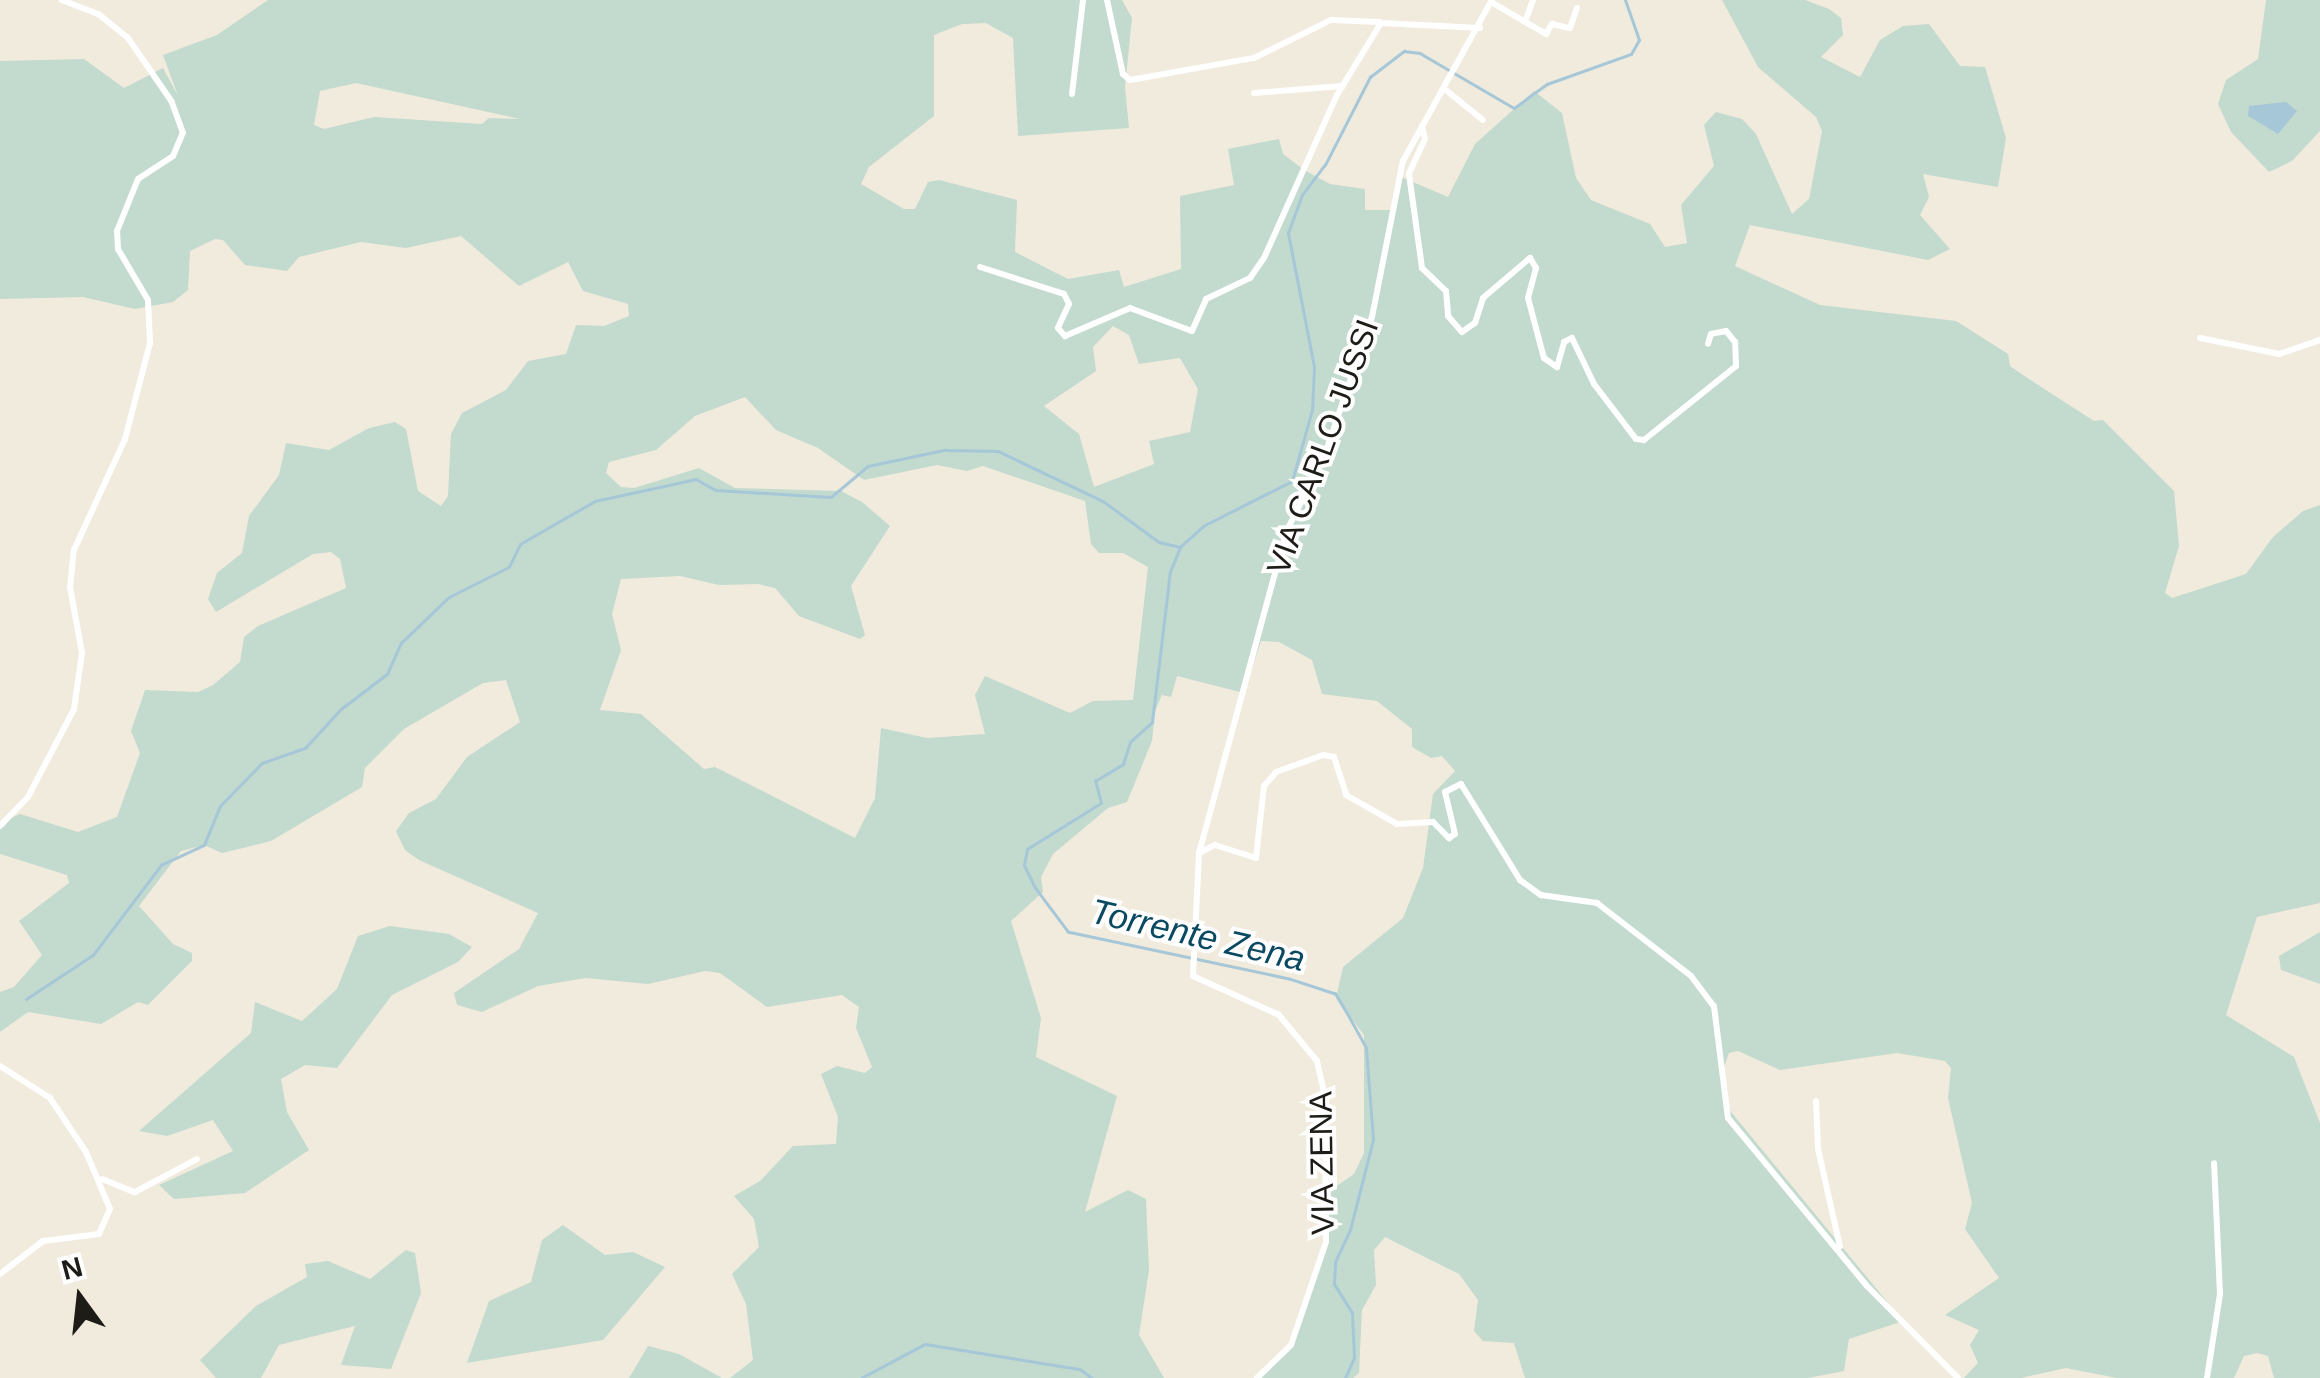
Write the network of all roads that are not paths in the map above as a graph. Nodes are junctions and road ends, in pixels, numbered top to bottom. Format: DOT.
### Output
graph roads {
  1 [pos="62,0"];
  2 [pos="1083,0"];
  3 [pos="1108,0"];
  4 [pos="1533,0"];
  5 [pos="1491,1"];
  6 [pos="1577,8"];
  7 [pos="1381,22"];
  8 [pos="1525,22"];
  9 [pos="1480,28"];
  10 [pos="1343,86"];
  11 [pos="1448,87"];
  12 [pos="1254,92"];
  13 [pos="1072,94"];
  14 [pos="1483,120"];
  15 [pos="1422,125"];
  16 [pos="980,268"];
  17 [pos="2200,338"];
  18 [pos="2320,340"];
  19 [pos="1708,344"];
  20 [pos="0,826"];
  21 [pos="1199,853"];
  22 [pos="1193,941"];
  23 [pos="0,1066"];
  24 [pos="1816,1101"];
  25 [pos="197,1159"];
  26 [pos="2214,1163"];
  27 [pos="101,1179"];
  28 [pos="1840,1249"];
  29 [pos="0,1274"];
  30 [pos="1257,1378"];
  31 [pos="1958,1378"];
  32 [pos="2207,1378"];
  1 -- 20 [label="street"];
  2 -- 13 [label="street"];
  3 -- 7 [label="street"];
  4 -- 8 [label="street"];
  5 -- 8 [label="street"];
  5 -- 9 [label="street, VIA CARLO JUSSI"];
  6 -- 8 [label="street"];
  7 -- 9 [label="street"];
  7 -- 10 [label="street"];
  9 -- 11 [label="street, VIA CARLO JUSSI"];
  10 -- 12 [label="street"];
  10 -- 16 [label="street"];
  11 -- 14 [label="street"];
  11 -- 15 [label="street, VIA CARLO JUSSI"];
  15 -- 19 [label="street"];
  15 -- 21 [label="street, VIA CARLO JUSSI"];
  17 -- 18 [label="street"];
  21 -- 22 [label="street, VIA CARLO JUSSI"];
  21 -- 28 [label="street"];
  22 -- 30 [label="street, VIA ZENA"];
  23 -- 27 [label="street"];
  24 -- 28 [label="street"];
  25 -- 27 [label="street"];
  26 -- 32 [label="street"];
  27 -- 29 [label="street"];
  28 -- 31 [label="street"];
}
